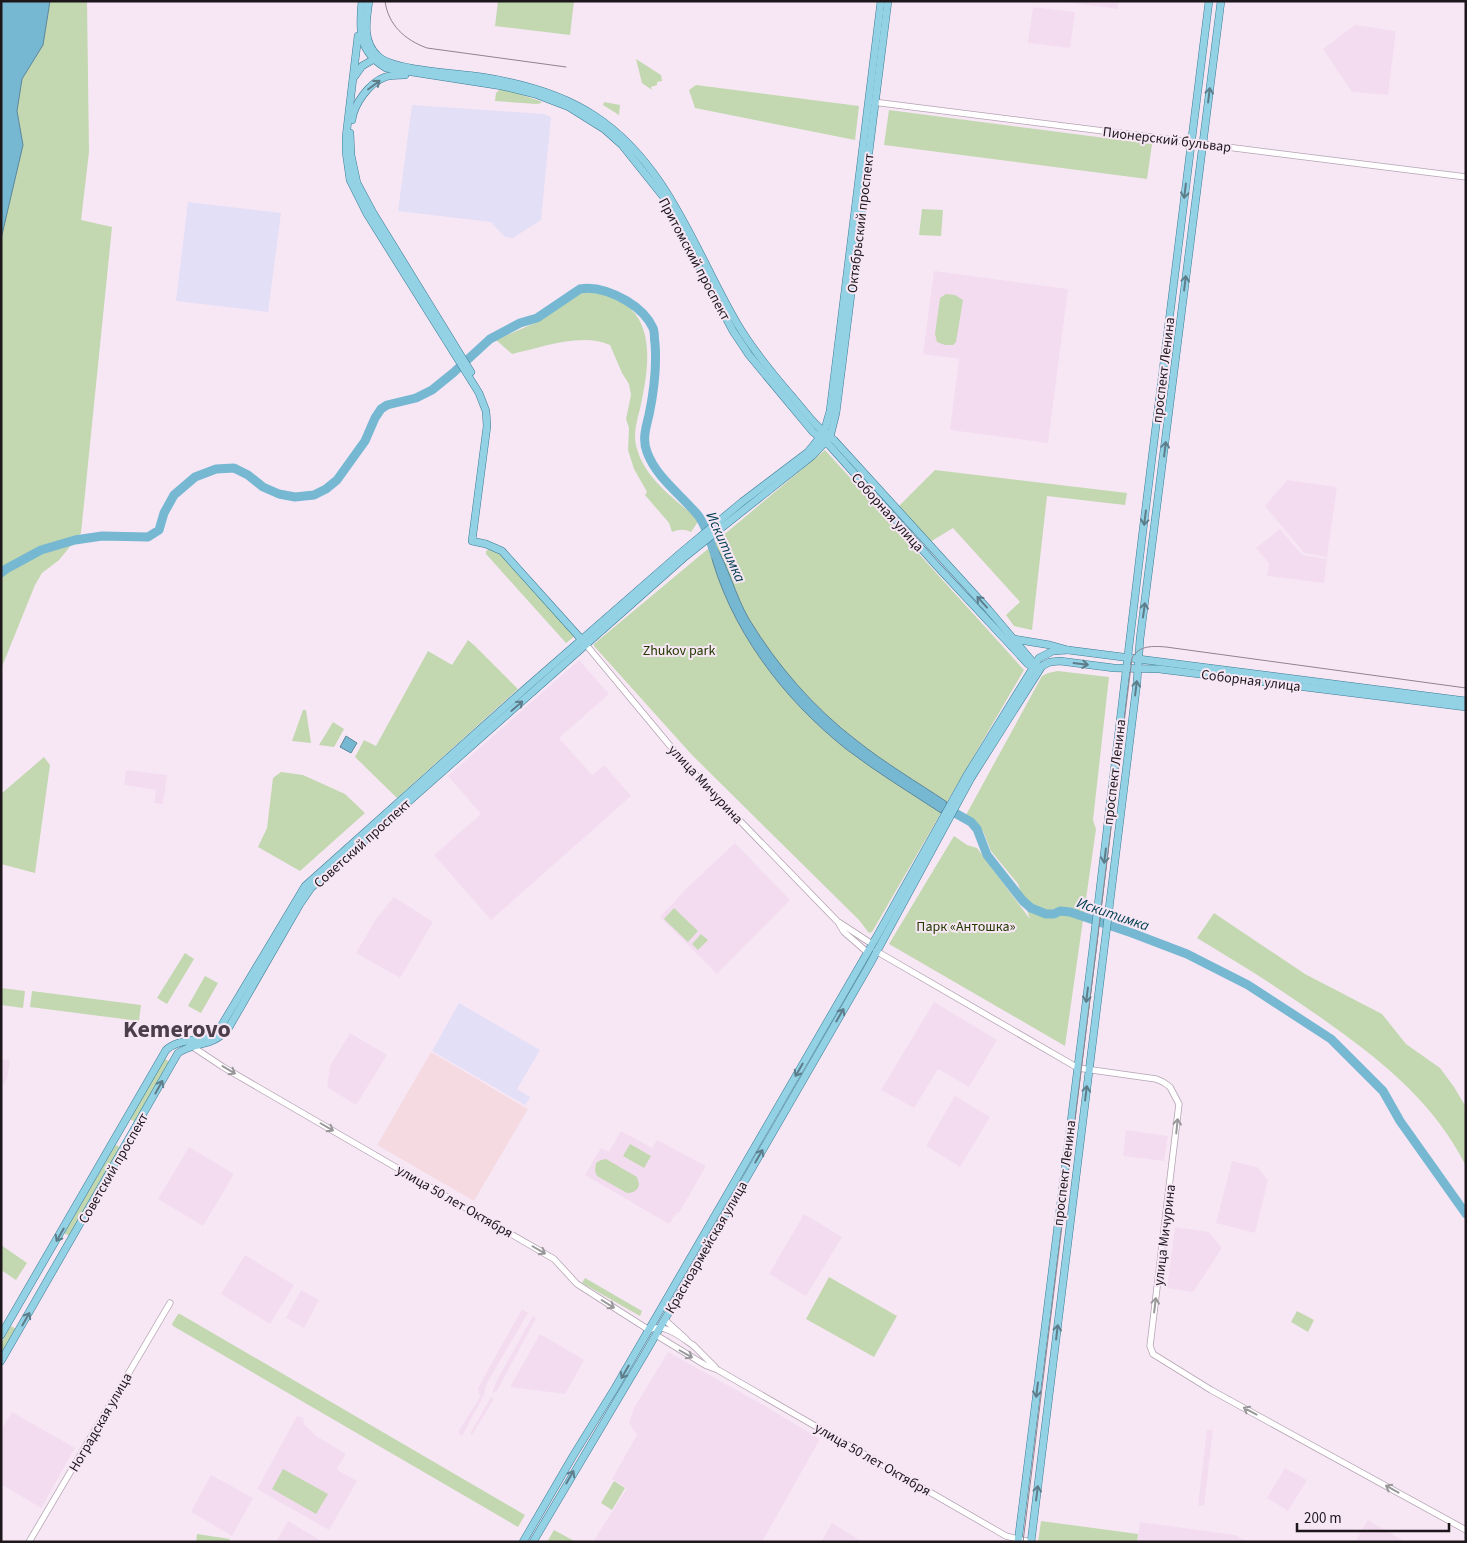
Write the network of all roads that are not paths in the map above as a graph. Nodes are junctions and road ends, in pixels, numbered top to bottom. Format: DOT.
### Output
graph roads {
  1 [pos="362,1"];
  2 [pos="369,1"];
  3 [pos="881,1"];
  4 [pos="888,1"];
  5 [pos="1209,1"];
  6 [pos="1221,1"];
  7 [pos="363,21"];
  8 [pos="362,42"];
  9 [pos="376,58"];
  10 [pos="358,69"];
  11 [pos="419,74"];
  12 [pos="354,78"];
  13 [pos="872,102"];
  14 [pos="353,114"];
  15 [pos="1191,142"];
  16 [pos="1203,144"];
  17 [pos="1466,177"];
  18 [pos="441,330"];
  19 [pos="825,438"];
  20 [pos="1014,639"];
  21 [pos="583,642"];
  22 [pos="1068,650"];
  23 [pos="1128,657"];
  24 [pos="1139,659"];
  25 [pos="1036,667"];
  26 [pos="1126,668"];
  27 [pos="1138,668"];
  28 [pos="1466,701"];
  29 [pos="1466,708"];
  30 [pos="932,843"];
  31 [pos="838,922"];
  32 [pos="872,944"];
  33 [pos="876,951"];
  34 [pos="867,952"];
  35 [pos="184,1042"];
  36 [pos="192,1047"];
  37 [pos="1078,1068"];
  38 [pos="1090,1069"];
  39 [pos="786,1101"];
  40 [pos="125,1122"];
  41 [pos="136,1128"];
  42 [pos="111,1145"];
  43 [pos="122,1152"];
  44 [pos="170,1303"];
  45 [pos="658,1315"];
  46 [pos="665,1320"];
  47 [pos="660,1327"];
  48 [pos="649,1330"];
  49 [pos="1,1335"];
  50 [pos="656,1335"];
  51 [pos="694,1346"];
  52 [pos="1,1361"];
  53 [pos="718,1370"];
  54 [pos="1466,1530"];
  55 [pos="1018,1541"];
  56 [pos="30,1542"];
  57 [pos="523,1542"];
  58 [pos="533,1542"];
  59 [pos="1031,1542"];
  1 -- 7 [label="main road"];
  2 -- 7 [label="main road"];
  3 -- 13 [label="main road, Октябрьский проспект"];
  4 -- 13 [label="main road, Октябрьский проспект"];
  5 -- 15 [label="main road, проспект Ленина"];
  16 -- 6 [label="main road, проспект Ленина, one-way"];
  7 -- 8 [label="main road"];
  7 -- 9 [label="main road"];
  7 -- 12 [label="main road"];
  8 -- 9 [label="main road"];
  8 -- 10 [label="main road"];
  9 -- 10 [label="main road"];
  9 -- 11 [label="main road, Притомский проспект"];
  9 -- 19 [label="main road, Притомский проспект"];
  10 -- 12 [label="main road"];
  10 -- 14 [label="main road"];
  14 -- 11 [label="main road, one-way"];
  11 -- 19 [label="main road, Притомский проспект"];
  12 -- 18 [label="main road"];
  13 -- 15 [label="street, Пионерский бульвар"];
  13 -- 19 [label="main road, Октябрьский проспект"];
  14 -- 18 [label="main road"];
  15 -- 16 [label="main road, Пионерский бульвар"];
  15 -- 23 [label="main road, проспект Ленина, one-way"];
  16 -- 17 [label="street, Пионерский бульвар"];
  24 -- 16 [label="main road, проспект Ленина, one-way"];
  18 -- 21 [label="main road"];
  20 -- 19 [label="main road, Соборная улица, one-way"];
  19 -- 21 [label="main road, Советский проспект"];
  19 -- 25 [label="main road, Соборная улица"];
  20 -- 22 [label="main road, Соборная улица"];
  20 -- 25 [label="main road, Соборная улица"];
  21 -- 31 [label="street, улица Мичурина"];
  21 -- 35 [label="main road, Советский проспект"];
  36 -- 21 [label="main road, Советский проспект, one-way"];
  22 -- 23 [label="main road, Соборная улица"];
  22 -- 25 [label="main road, Соборная улица"];
  23 -- 24 [label="main road, Соборная улица"];
  23 -- 26 [label="main road, проспект Ленина"];
  24 -- 27 [label="main road, проспект Ленина"];
  24 -- 28 [label="main road, Соборная улица"];
  25 -- 26 [label="main road, Соборная улица, one-way"];
  25 -- 30 [label="main road"];
  26 -- 27 [label="main road, Соборная улица"];
  26 -- 37 [label="main road, проспект Ленина, one-way"];
  27 -- 29 [label="main road, Соборная улица"];
  38 -- 27 [label="main road, проспект Ленина, one-way"];
  30 -- 32 [label="main road, Красноармейская улица"];
  30 -- 33 [label="main road, Красноармейская улица"];
  31 -- 32 [label="street, улица Мичурина"];
  31 -- 34 [label="street, улица Мичурина"];
  32 -- 33 [label="main road, улица Мичурина"];
  32 -- 34 [label="main road, Красноармейская улица"];
  33 -- 34 [label="main road"];
  33 -- 37 [label="street, улица Мичурина"];
  39 -- 33 [label="main road, Красноармейская улица, one-way"];
  34 -- 39 [label="main road, Красноармейская улица, one-way"];
  35 -- 36 [label="street, улица 50 лет Октября"];
  35 -- 40 [label="main road, Советский проспект"];
  41 -- 36 [label="main road, Советский проспект, one-way"];
  36 -- 48 [label="street, улица 50 лет Октября, one-way"];
  37 -- 38 [label="street, улица Мичурина"];
  37 -- 55 [label="main road, проспект Ленина, one-way"];
  54 -- 38 [label="street, улица Мичурина, one-way"];
  59 -- 38 [label="main road, проспект Ленина, one-way"];
  39 -- 45 [label="main road, Красноармейская улица"];
  46 -- 39 [label="main road, Красноармейская улица, one-way"];
  40 -- 41 [label="main road"];
  40 -- 42 [label="main road, Советский проспект"];
  41 -- 43 [label="main road, Советский проспект"];
  42 -- 43 [label="main road"];
  42 -- 49 [label="main road, Советский проспект, one-way"];
  52 -- 43 [label="main road, Советский проспект, one-way"];
  44 -- 56 [label="street, Ноградская улица"];
  45 -- 46 [label="main road, улица 50 лет Октября"];
  45 -- 48 [label="main road, Красноармейская улица"];
  46 -- 47 [label="main road, Красноармейская улица"];
  46 -- 51 [label="street, улица 50 лет Октября"];
  47 -- 48 [label="street"];
  47 -- 50 [label="main road, Красноармейская улица"];
  47 -- 51 [label="street"];
  48 -- 50 [label="main road, улица 50 лет Октября"];
  48 -- 57 [label="main road, Красноармейская улица, one-way"];
  50 -- 53 [label="street, улица 50 лет Октября, one-way"];
  58 -- 50 [label="main road, Красноармейская улица, one-way"];
  51 -- 53 [label="street, улица 50 лет Октября"];
  53 -- 55 [label="street, улица 50 лет Октября"];
  55 -- 59 [label="street, улица 50 лет Октября"];
}
